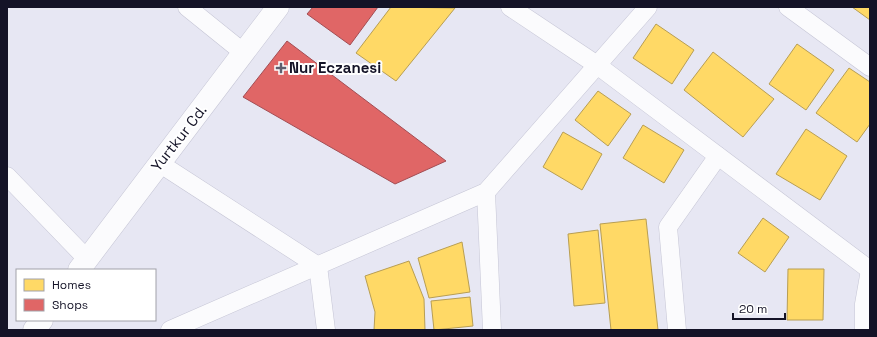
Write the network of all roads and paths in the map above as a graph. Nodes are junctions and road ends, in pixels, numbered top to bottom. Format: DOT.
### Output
graph roads {
  1 [pos="187,7"];
  2 [pos="278,7"];
  3 [pos="510,7"];
  4 [pos="648,7"];
  5 [pos="788,7"];
  6 [pos="244,53"];
  7 [pos="597,65"];
  8 [pos="870,67"];
  9 [pos="718,156"];
  10 [pos="159,163"];
  11 [pos="7,176"];
  12 [pos="486,192"];
  13 [pos="83,265"];
  14 [pos="318,266"];
  15 [pos="870,270"];
  16 [pos="41,321"];
  17 [pos="34,330"];
  18 [pos="170,330"];
  19 [pos="326,330"];
  20 [pos="492,330"];
  21 [pos="677,330"];
  22 [pos="864,330"];
  1 -- 6 [label="street"];
  2 -- 6 [label="street, Yurtkur Cd."];
  3 -- 7 [label="street"];
  4 -- 7 [label="street"];
  5 -- 8 [label="street"];
  6 -- 10 [label="street, Yurtkur Cd."];
  7 -- 9 [label="street"];
  7 -- 12 [label="street"];
  9 -- 15 [label="street"];
  9 -- 21 [label="street"];
  10 -- 13 [label="street, Yurtkur Cd."];
  10 -- 14 [label="street"];
  11 -- 13 [label="street"];
  12 -- 14 [label="street"];
  12 -- 20 [label="street"];
  14 -- 18 [label="street"];
  14 -- 19 [label="street"];
  15 -- 22 [label="street"];
  16 -- 17 [label="street"];
}
